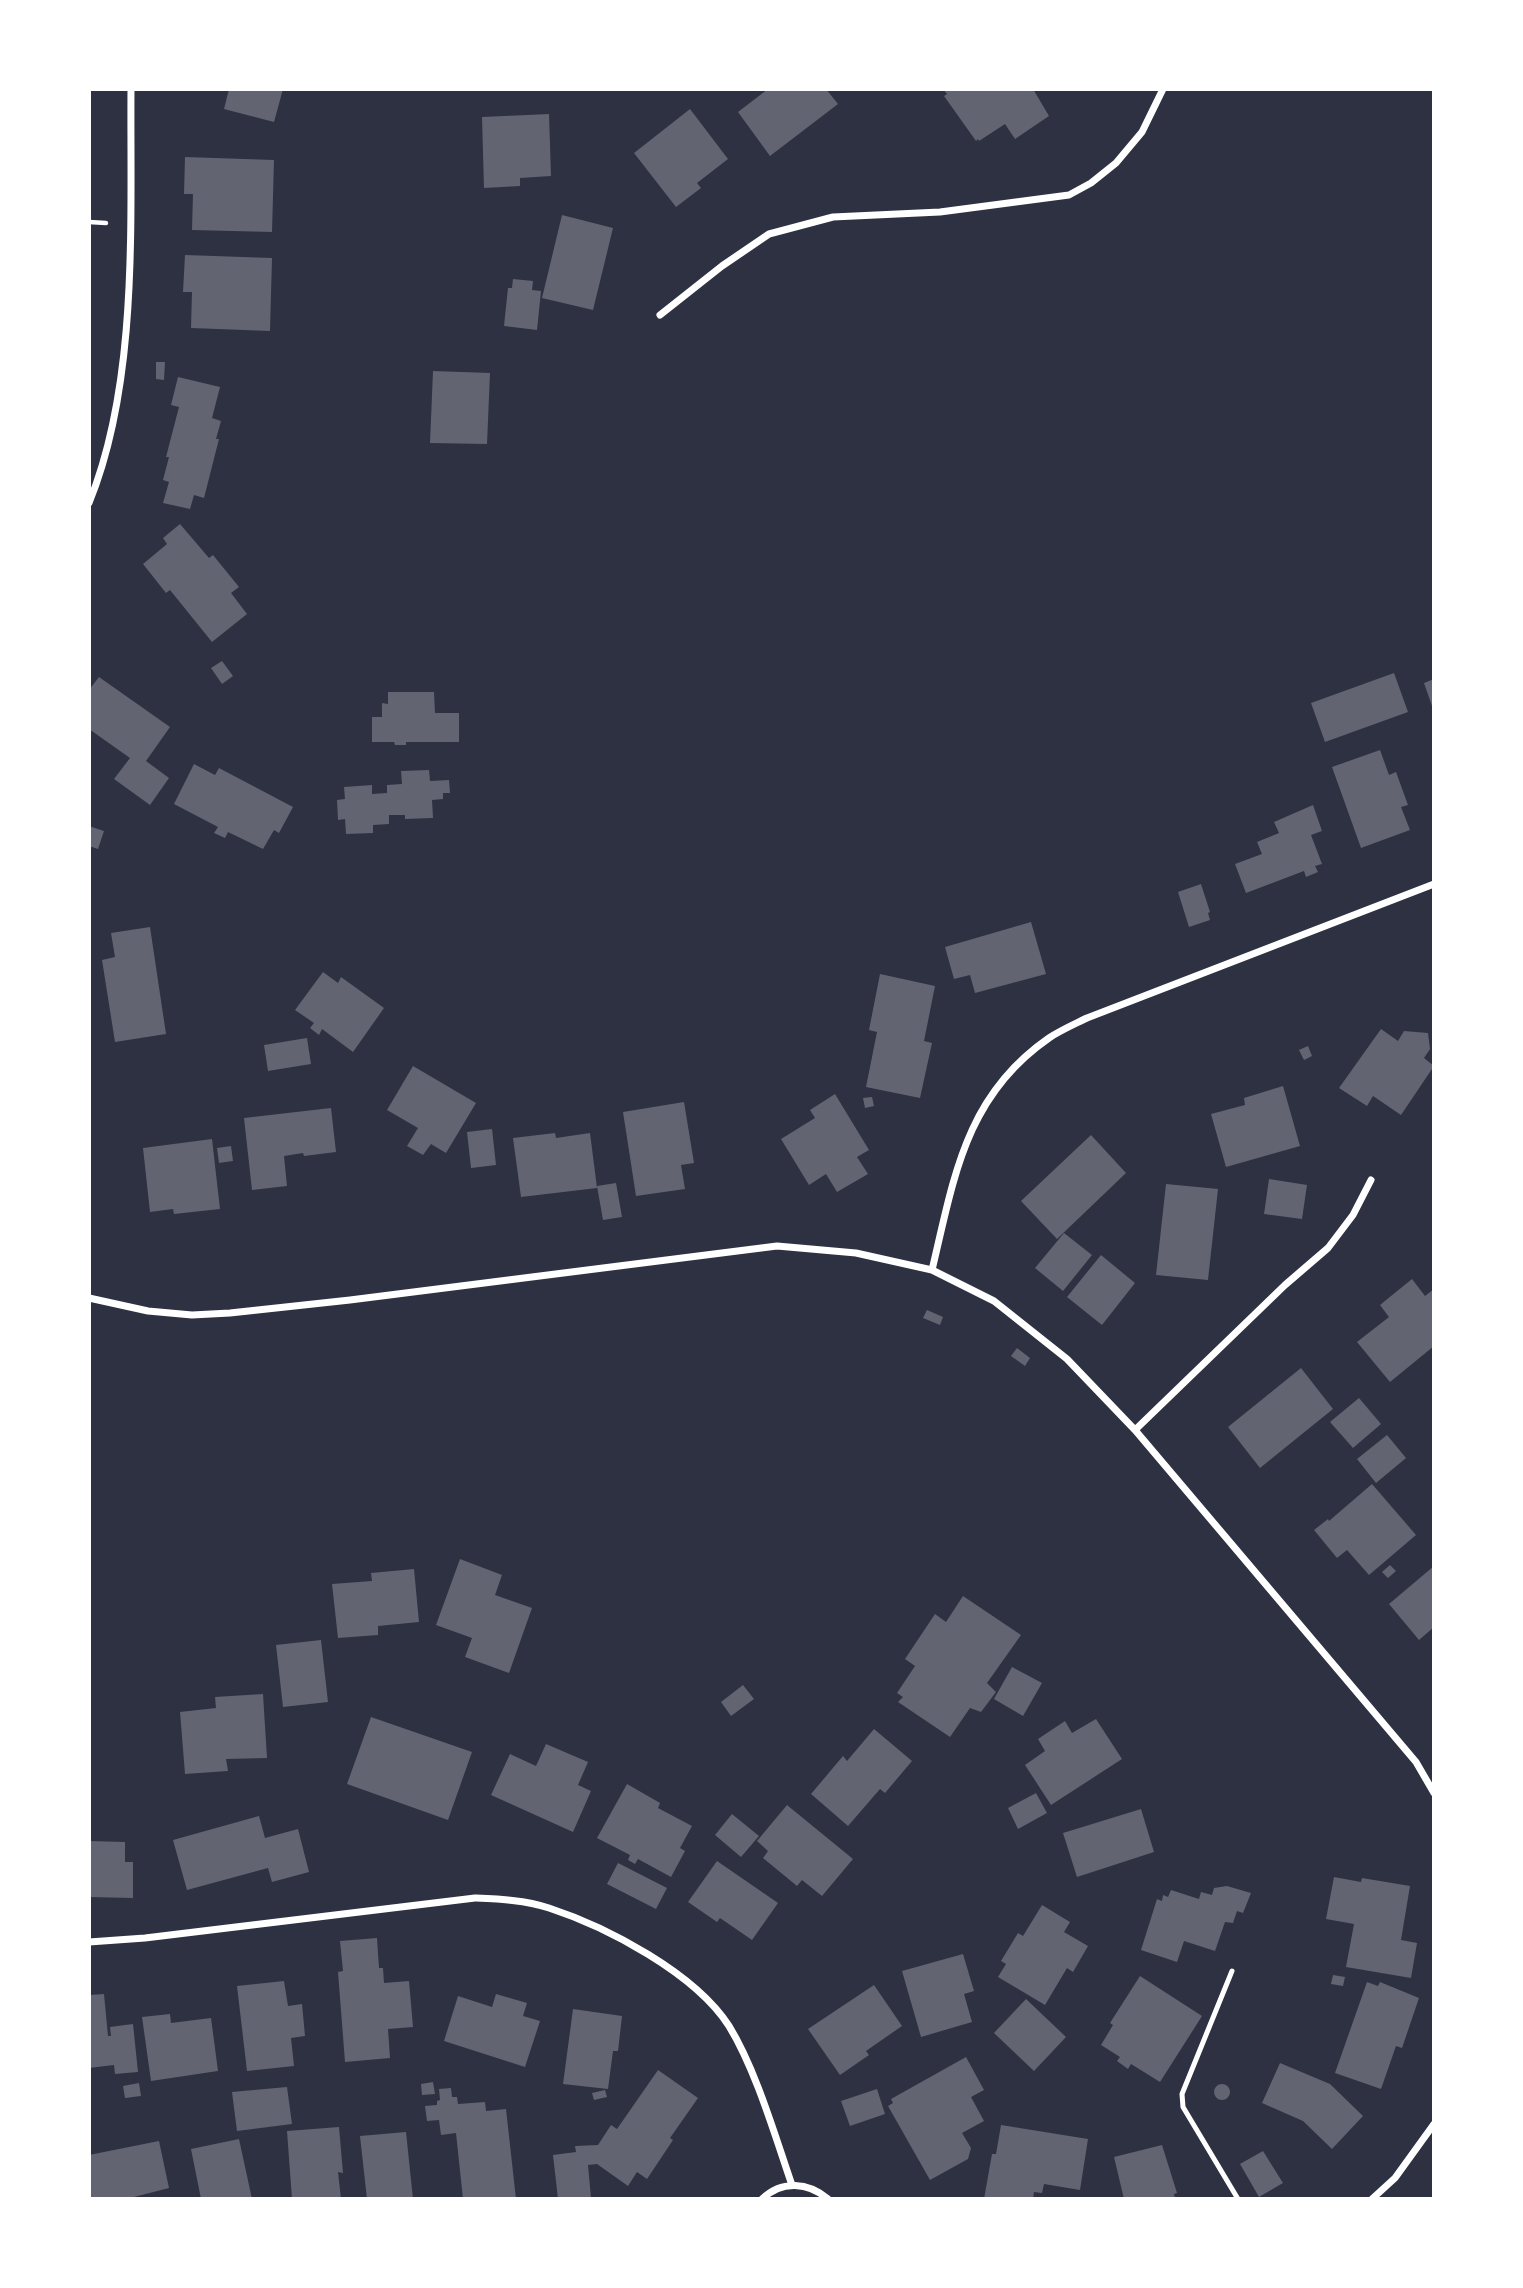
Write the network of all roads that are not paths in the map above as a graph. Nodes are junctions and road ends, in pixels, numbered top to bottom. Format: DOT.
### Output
graph roads {
  1 [pos="131,89"];
  2 [pos="1163,89"];
  3 [pos="660,315"];
  4 [pos="89,503"];
  5 [pos="1434,884"];
  6 [pos="1371,1180"];
  7 [pos="932,1270"];
  8 [pos="89,1297"];
  9 [pos="1135,1430"];
  10 [pos="1434,1793"];
  11 [pos="89,1942"];
  12 [pos="1232,1970"];
  13 [pos="1434,2124"];
  14 [pos="792,2185"];
  15 [pos="762,2199"];
  16 [pos="828,2199"];
  17 [pos="1238,2199"];
  18 [pos="1372,2199"];
  1 -- 4 [label="street"];
  2 -- 3 [label="street"];
  5 -- 7 [label="street"];
  6 -- 9 [label="street"];
  7 -- 8 [label="street"];
  7 -- 9 [label="street"];
  9 -- 10 [label="street"];
  11 -- 14 [label="street"];
  12 -- 17 [label="lane"];
  13 -- 18 [label="street"];
  14 -- 15 [label="street"];
  14 -- 16 [label="street"];
}
